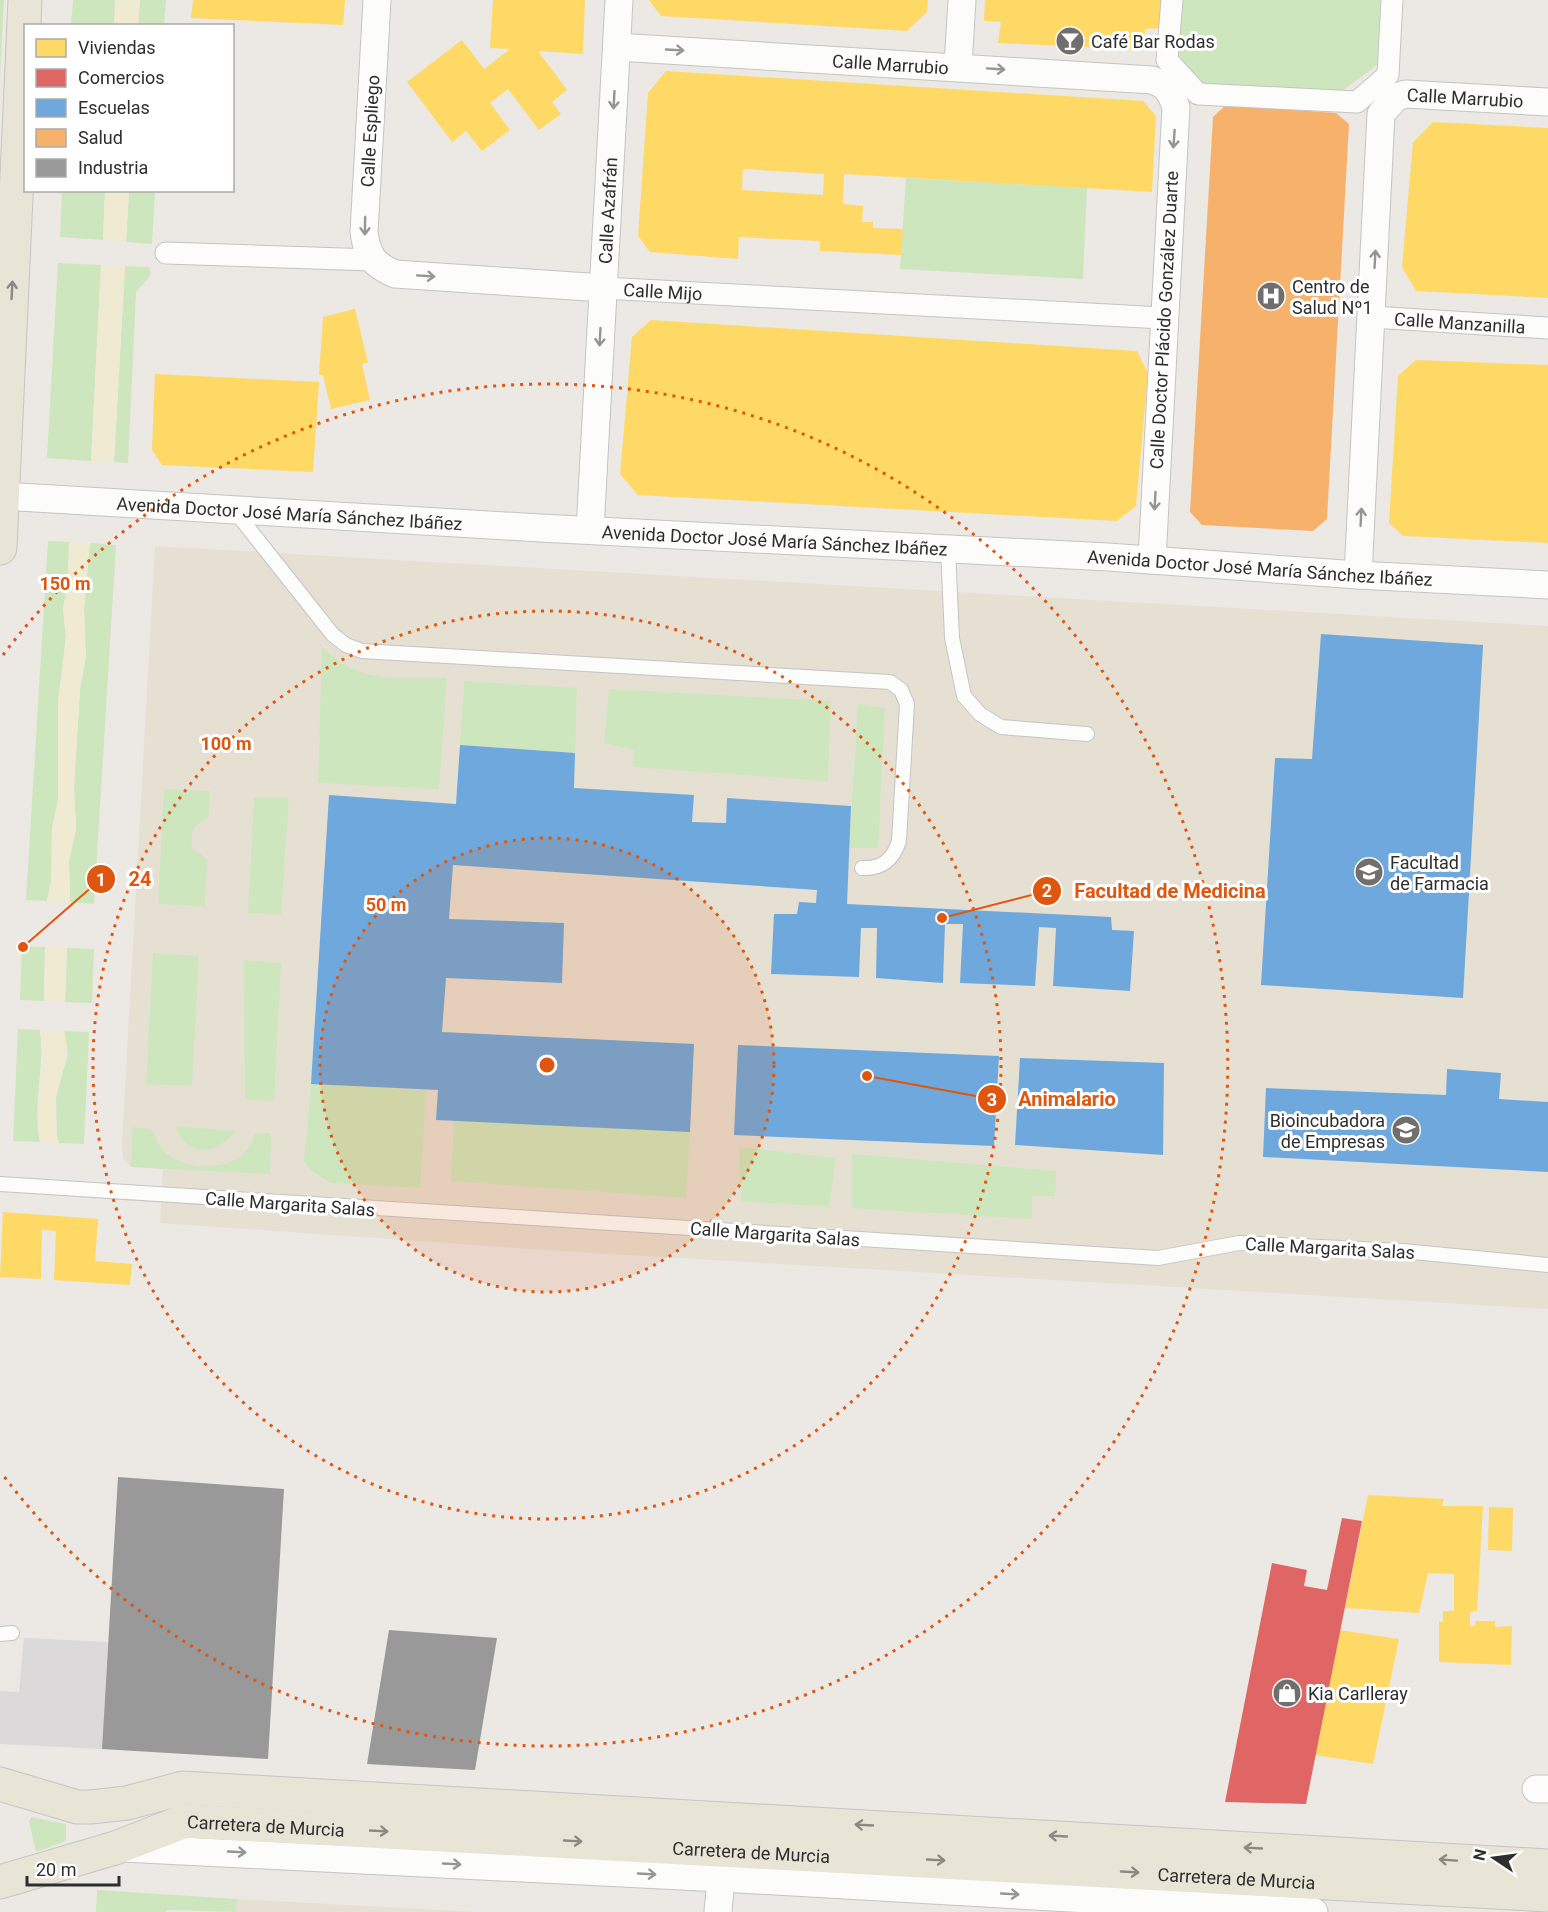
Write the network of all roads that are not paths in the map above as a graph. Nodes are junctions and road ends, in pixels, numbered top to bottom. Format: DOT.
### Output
graph roads {
  1 [pos="25,0"];
  2 [pos="377,0"];
  3 [pos="620,0"];
  4 [pos="962,0"];
  5 [pos="1172,0"];
  6 [pos="1392,0"];
  7 [pos="617,47"];
  8 [pos="958,66"];
  9 [pos="1171,78"];
  10 [pos="1378,98"];
  11 [pos="1548,102"];
  12 [pos="166,253"];
  13 [pos="372,260"];
  14 [pos="603,288"];
  15 [pos="1372,317"];
  16 [pos="1163,318"];
  17 [pos="1548,328"];
  18 [pos="2,496"];
  19 [pos="232,509"];
  20 [pos="590,530"];
  21 [pos="0,548"];
  22 [pos="948,549"];
  23 [pos="1152,560"];
  24 [pos="1358,575"];
  25 [pos="1548,585"];
  26 [pos="1087,734"];
  27 [pos="862,868"];
  28 [pos="0,1184"];
  29 [pos="1548,1265"];
  30 [pos="0,1784"];
  31 [pos="115,1848"];
  32 [pos="1548,1866"];
  33 [pos="721,1878"];
  34 [pos="0,1882"];
  35 [pos="1548,1895"];
  36 [pos="1275,1911"];
  37 [pos="718,1912"];
  38 [pos="1314,1912"];
  18 -- 1 [label="main road, one-way"];
  2 -- 13 [label="street, Calle Espliego, one-way"];
  3 -- 7 [label="street, Calle Azafrán"];
  4 -- 8 [label="street"];
  5 -- 9 [label="street, Calle Doctor Plácido González Duarte"];
  6 -- 10 [label="street"];
  7 -- 8 [label="street, Calle Marrubio, one-way"];
  7 -- 14 [label="street, Calle Azafrán, one-way"];
  8 -- 9 [label="street, Calle Marrubio, one-way"];
  9 -- 10 [label="street, Calle Marrubio"];
  9 -- 16 [label="street, Calle Doctor Plácido González Duarte, one-way"];
  10 -- 11 [label="street, Calle Marrubio"];
  15 -- 10 [label="street, one-way"];
  12 -- 13 [label="street, Calle Mijo"];
  13 -- 14 [label="street, Calle Mijo, one-way"];
  14 -- 16 [label="street, Calle Mijo"];
  14 -- 20 [label="street, Calle Azafrán, one-way"];
  15 -- 17 [label="street, Calle Manzanilla"];
  24 -- 15 [label="street, one-way"];
  16 -- 23 [label="street, Calle Doctor Plácido González Duarte, one-way"];
  18 -- 19 [label="street, Avenida Doctor José María Sánchez Ibáñez"];
  18 -- 21 [label="main road"];
  19 -- 20 [label="street, Avenida Doctor José María Sánchez Ibáñez"];
  19 -- 27 [label="lane"];
  20 -- 22 [label="street, Avenida Doctor José María Sánchez Ibáñez"];
  22 -- 23 [label="street, Avenida Doctor José María Sánchez Ibáñez"];
  22 -- 26 [label="lane"];
  23 -- 24 [label="street, Avenida Doctor José María Sánchez Ibáñez"];
  24 -- 25 [label="street, Avenida Doctor José María Sánchez Ibáñez"];
  28 -- 29 [label="lane, Calle Margarita Salas"];
  32 -- 30 [label="main road, Carretera de Murcia, one-way"];
  31 -- 33 [label="street, Carretera de Murcia, one-way"];
  31 -- 34 [label="main road"];
  31 -- 35 [label="main road, Carretera de Murcia, one-way"];
  33 -- 36 [label="street, Carretera de Murcia, one-way"];
  33 -- 37 [label="street"];
  36 -- 38 [label="street, Carretera de Murcia"];
}
